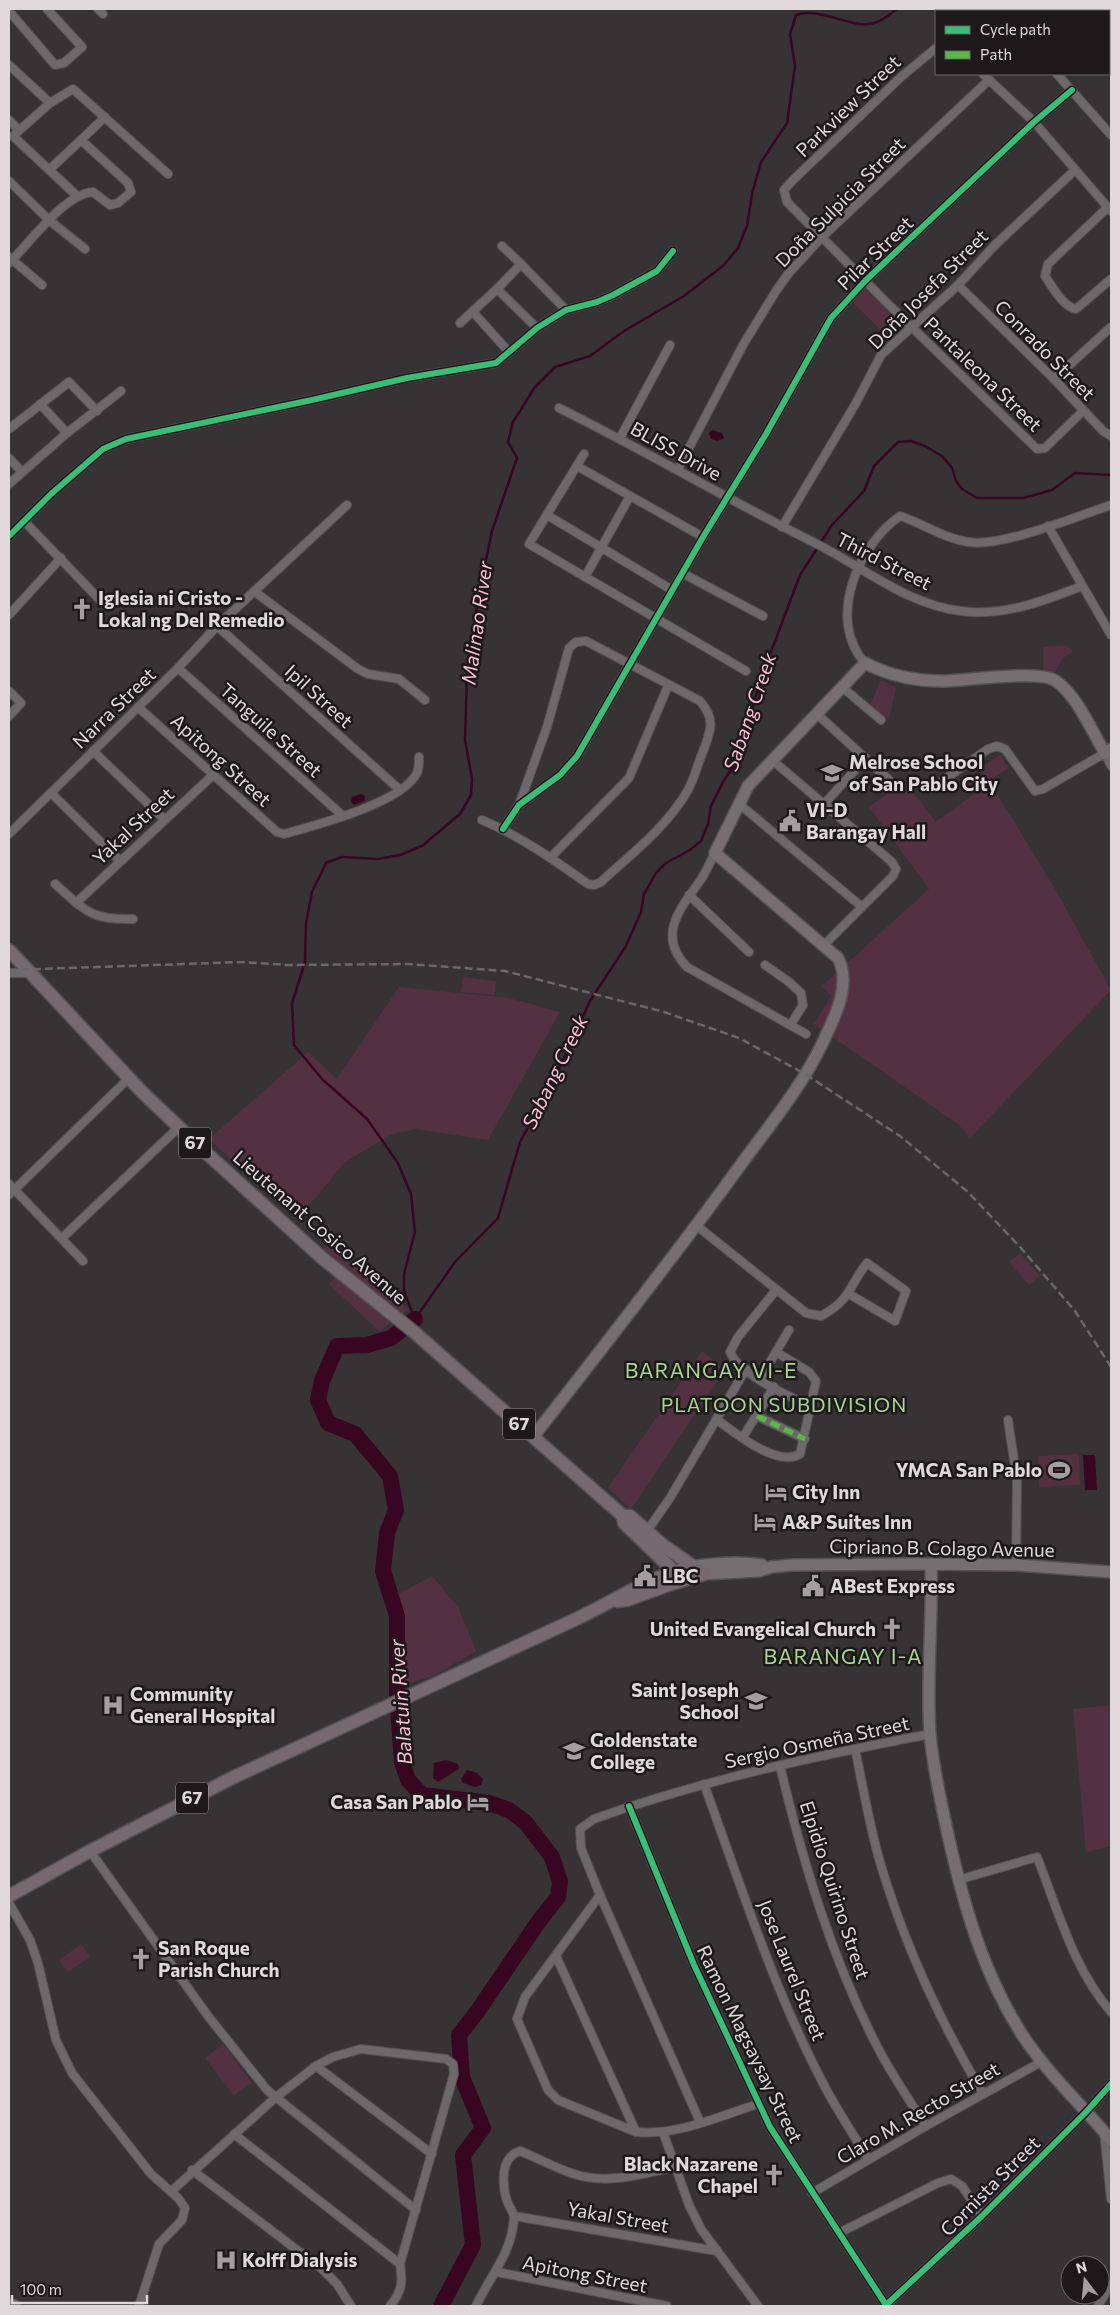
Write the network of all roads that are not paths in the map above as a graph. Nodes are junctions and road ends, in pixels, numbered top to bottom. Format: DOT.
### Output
graph roads {
  1 [pos="47,9"];
  2 [pos="9,11"];
  3 [pos="935,49"];
  4 [pos="9,64"];
  5 [pos="984,75"];
  6 [pos="1058,75"];
  7 [pos="989,80"];
  8 [pos="1072,90"];
  9 [pos="50,103"];
  10 [pos="104,117"];
  11 [pos="9,120"];
  12 [pos="1034,122"];
  13 [pos="19,130"];
  14 [pos="1111,135"];
  15 [pos="81,140"];
  16 [pos="49,170"];
  17 [pos="1075,170"];
  18 [pos="168,174"];
  19 [pos="9,181"];
  20 [pos="784,190"];
  21 [pos="77,196"];
  22 [pos="1110,209"];
  23 [pos="49,220"];
  24 [pos="822,237"];
  25 [pos="502,246"];
  26 [pos="85,249"];
  27 [pos="673,251"];
  28 [pos="10,260"];
  29 [pos="521,264"];
  30 [pos="1111,279"];
  31 [pos="864,281"];
  32 [pos="42,285"];
  33 [pos="958,285"];
  34 [pos="498,289"];
  35 [pos="566,310"];
  36 [pos="473,312"];
  37 [pos="460,323"];
  38 [pos="912,327"];
  39 [pos="1111,327"];
  40 [pos="537,328"];
  41 [pos="670,346"];
  42 [pos="509,352"];
  43 [pos="1054,379"];
  44 [pos="121,391"];
  45 [pos="40,404"];
  46 [pos="559,408"];
  47 [pos="98,410"];
  48 [pos="1083,411"];
  49 [pos="9,429"];
  50 [pos="67,433"];
  51 [pos="1111,436"];
  52 [pos="620,438"];
  53 [pos="584,454"];
  54 [pos="9,458"];
  55 [pos="577,466"];
  56 [pos="678,469"];
  57 [pos="22,472"];
  58 [pos="9,484"];
  59 [pos="630,496"];
  60 [pos="727,498"];
  61 [pos="347,505"];
  62 [pos="1111,505"];
  63 [pos="547,515"];
  64 [pos="24,521"];
  65 [pos="1048,526"];
  66 [pos="782,527"];
  67 [pos="9,536"];
  68 [pos="702,537"];
  69 [pos="803,538"];
  70 [pos="602,547"];
  71 [pos="61,558"];
  72 [pos="858,567"];
  73 [pos="682,573"];
  74 [pos="585,577"];
  75 [pos="1082,586"];
  76 [pos="672,590"];
  77 [pos="255,592"];
  78 [pos="99,599"];
  79 [pos="9,615"];
  80 [pos="762,616"];
  81 [pos="655,620"];
  82 [pos="217,626"];
  83 [pos="1111,635"];
  84 [pos="865,664"];
  85 [pos="630,665"];
  86 [pos="178,668"];
  87 [pos="746,671"];
  88 [pos="668,686"];
  89 [pos="842,688"];
  90 [pos="9,691"];
  91 [pos="425,700"];
  92 [pos="138,707"];
  93 [pos="817,714"];
  94 [pos="9,716"];
  95 [pos="880,720"];
  96 [pos="93,750"];
  97 [pos="1108,751"];
  98 [pos="420,757"];
  99 [pos="866,758"];
  100 [pos="772,760"];
  101 [pos="1111,766"];
  102 [pos="213,775"];
  103 [pos="889,780"];
  104 [pos="931,789"];
  105 [pos="400,790"];
  106 [pos="51,793"];
  107 [pos="738,803"];
  108 [pos="824,804"];
  109 [pos="519,805"];
  110 [pos="343,816"];
  111 [pos="164,819"];
  112 [pos="482,820"];
  113 [pos="503,829"];
  114 [pos="9,834"];
  115 [pos="714,853"];
  116 [pos="551,857"];
  117 [pos="120,860"];
  118 [pos="56,884"];
  119 [pos="689,895"];
  120 [pos="76,903"];
  121 [pos="862,907"];
  122 [pos="133,919"];
  123 [pos="824,945"];
  124 [pos="9,950"];
  125 [pos="750,952"];
  126 [pos="765,965"];
  127 [pos="29,972"];
  128 [pos="9,973"];
  129 [pos="791,1024"];
  130 [pos="806,1034"];
  131 [pos="129,1078"];
  132 [pos="179,1127"];
  133 [pos="11,1190"];
  134 [pos="697,1226"];
  135 [pos="62,1238"];
  136 [pos="83,1261"];
  137 [pos="776,1290"];
  138 [pos="849,1294"];
  139 [pos="788,1330"];
  140 [pos="776,1352"];
  141 [pos="746,1370"];
  142 [pos="760,1380"];
  143 [pos="774,1387"];
  144 [pos="809,1406"];
  145 [pos="757,1416"];
  146 [pos="716,1419"];
  147 [pos="1008,1420"];
  148 [pos="534,1437"];
  149 [pos="743,1438"];
  150 [pos="805,1439"];
  151 [pos="623,1516"];
  152 [pos="647,1531"];
  153 [pos="931,1564"];
  154 [pos="1016,1565"];
  155 [pos="691,1567"];
  156 [pos="771,1567"];
  157 [pos="1111,1572"];
  158 [pos="704,1574"];
  159 [pos="678,1576"];
  160 [pos="930,1734"];
  161 [pos="855,1749"];
  162 [pos="780,1766"];
  163 [pos="704,1784"];
  164 [pos="629,1806"];
  165 [pos="90,1851"];
  166 [pos="958,1880"];
  167 [pos="600,1895"];
  168 [pos="9,1896"];
  169 [pos="9,1903"];
  170 [pos="556,1956"];
  171 [pos="1111,2012"];
  172 [pos="1041,2062"];
  173 [pos="316,2066"];
  174 [pos="1111,2084"];
  175 [pos="983,2094"];
  176 [pos="275,2098"];
  177 [pos="758,2104"];
  178 [pos="1086,2112"];
  179 [pos="700,2122"];
  180 [pos="926,2126"];
  181 [pos="636,2132"];
  182 [pos="663,2132"];
  183 [pos="234,2134"];
  184 [pos="1107,2135"];
  185 [pos="432,2154"];
  186 [pos="868,2159"];
  187 [pos="674,2167"];
  188 [pos="192,2170"];
  189 [pos="175,2188"];
  190 [pos="812,2194"];
  191 [pos="1111,2199"];
  192 [pos="416,2210"];
  193 [pos="514,2216"];
  194 [pos="982,2216"];
  195 [pos="839,2233"];
  196 [pos="717,2251"];
  197 [pos="400,2264"];
  198 [pos="497,2272"];
  199 [pos="1111,2284"];
  200 [pos="9,2305"];
  201 [pos="886,2305"];
  202 [pos="14,2306"];
  203 [pos="139,2306"];
  204 [pos="351,2306"];
  205 [pos="390,2306"];
  206 [pos="476,2306"];
  207 [pos="667,2306"];
  208 [pos="758,2306"];
  209 [pos="1098,2306"];
  1 -- 2 [label="street"];
  3 -- 20 [label="street, Parkview Street"];
  4 -- 9 [label="street"];
  5 -- 7 [label="street"];
  6 -- 8 [label="street"];
  7 -- 12 [label="street"];
  7 -- 24 [label="street, Doña Sulpicia Street"];
  8 -- 12 [label="street, Pilar Street"];
  8 -- 14 [label="street"];
  9 -- 10 [label="street"];
  9 -- 13 [label="street"];
  10 -- 15 [label="street"];
  10 -- 18 [label="street"];
  11 -- 13 [label="street"];
  12 -- 17 [label="street"];
  12 -- 31 [label="street, Pilar Street"];
  13 -- 16 [label="street"];
  15 -- 16 [label="street"];
  15 -- 21 [label="street"];
  16 -- 21 [label="street"];
  17 -- 22 [label="street"];
  17 -- 33 [label="street, Doña Josefa Street"];
  19 -- 23 [label="street"];
  20 -- 24 [label="street, Pantaleona Street"];
  21 -- 23 [label="street"];
  22 -- 30 [label="street"];
  23 -- 26 [label="street"];
  23 -- 28 [label="street"];
  24 -- 31 [label="street, Pantaleona Street"];
  24 -- 56 [label="street, Doña Sulpicia Street"];
  25 -- 29 [label="street"];
  27 -- 35 [label="street"];
  28 -- 32 [label="street"];
  29 -- 34 [label="street"];
  29 -- 35 [label="street"];
  31 -- 38 [label="street, Pantaleona Street"];
  31 -- 60 [label="street, Pilar Street"];
  33 -- 38 [label="street, Doña Josefa Street"];
  33 -- 43 [label="street, Conrado Street"];
  34 -- 36 [label="street"];
  34 -- 40 [label="street"];
  35 -- 40 [label="street"];
  36 -- 37 [label="street"];
  36 -- 42 [label="street"];
  38 -- 48 [label="street, Pantaleona Street"];
  38 -- 66 [label="street, Doña Josefa Street"];
  39 -- 43 [label="street"];
  40 -- 42 [label="street"];
  41 -- 52 [label="street"];
  42 -- 64 [label="street"];
  43 -- 48 [label="street, Conrado Street"];
  44 -- 47 [label="street"];
  45 -- 47 [label="street"];
  45 -- 49 [label="street"];
  45 -- 50 [label="street"];
  46 -- 52 [label="street, BLISS Drive"];
  47 -- 50 [label="street"];
  48 -- 51 [label="street, Conrado Street"];
  50 -- 57 [label="street"];
  52 -- 56 [label="street, BLISS Drive"];
  53 -- 55 [label="street"];
  54 -- 57 [label="street"];
  55 -- 59 [label="street"];
  55 -- 63 [label="street"];
  56 -- 60 [label="street, BLISS Drive"];
  57 -- 58 [label="street"];
  59 -- 68 [label="street"];
  59 -- 70 [label="street"];
  60 -- 66 [label="street, BLISS Drive"];
  60 -- 68 [label="street, Pilar Street"];
  61 -- 77 [label="street, Narra Street"];
  62 -- 65 [label="street"];
  63 -- 70 [label="street"];
  63 -- 74 [label="street"];
  64 -- 67 [label="street"];
  64 -- 71 [label="street"];
  65 -- 72 [label="street"];
  65 -- 75 [label="street"];
  66 -- 69 [label="street, BLISS Drive"];
  68 -- 73 [label="street, Pilar Street"];
  69 -- 72 [label="street, Third Street"];
  70 -- 74 [label="street"];
  70 -- 76 [label="street"];
  71 -- 78 [label="street"];
  71 -- 79 [label="street"];
  72 -- 75 [label="street, Third Street"];
  72 -- 84 [label="street"];
  73 -- 76 [label="street, Pilar Street"];
  73 -- 80 [label="street"];
  74 -- 81 [label="street"];
  75 -- 83 [label="street"];
  76 -- 81 [label="street, Pilar Street"];
  77 -- 82 [label="street, Narra Street"];
  77 -- 91 [label="street"];
  81 -- 85 [label="street, Pilar Street"];
  81 -- 87 [label="street"];
  82 -- 86 [label="street, Narra Street"];
  82 -- 105 [label="street, Ipil Street"];
  84 -- 89 [label="street"];
  84 -- 97 [label="street"];
  85 -- 88 [label="street"];
  85 -- 109 [label="street, Pilar Street"];
  85 -- 109 [label="street"];
  86 -- 92 [label="street, Narra Street"];
  86 -- 110 [label="street, Tanguile Street"];
  88 -- 116 [label="street"];
  88 -- 116 [label="street"];
  89 -- 93 [label="street"];
  89 -- 95 [label="street"];
  90 -- 94 [label="street"];
  92 -- 96 [label="street, Narra Street"];
  92 -- 102 [label="street, Apitong Street"];
  93 -- 99 [label="street"];
  93 -- 100 [label="street"];
  96 -- 106 [label="street, Narra Street"];
  96 -- 111 [label="street"];
  97 -- 101 [label="street"];
  97 -- 104 [label="street"];
  98 -- 105 [label="street"];
  99 -- 103 [label="street"];
  99 -- 108 [label="street"];
  100 -- 107 [label="street"];
  100 -- 108 [label="street"];
  102 -- 110 [label="street, Apitong Street"];
  102 -- 111 [label="street, Yakal Street"];
  105 -- 110 [label="street"];
  106 -- 114 [label="street, Narra Street"];
  106 -- 117 [label="street"];
  107 -- 115 [label="street"];
  107 -- 121 [label="street"];
  108 -- 121 [label="street"];
  109 -- 113 [label="street"];
  111 -- 117 [label="street, Yakal Street"];
  112 -- 113 [label="street"];
  113 -- 116 [label="street"];
  115 -- 119 [label="street"];
  115 -- 123 [label="street"];
  117 -- 120 [label="street, Yakal Street"];
  118 -- 120 [label="street"];
  119 -- 125 [label="street"];
  119 -- 129 [label="street"];
  120 -- 122 [label="street"];
  121 -- 123 [label="street"];
  123 -- 134 [label="street"];
  124 -- 127 [label="main road, Lieutenant Cosico Avenue / 67"];
  126 -- 129 [label="street"];
  127 -- 128 [label="street"];
  127 -- 131 [label="main road, Lieutenant Cosico Avenue / 67"];
  129 -- 130 [label="street"];
  131 -- 132 [label="main road, Lieutenant Cosico Avenue / 67"];
  131 -- 133 [label="street"];
  132 -- 135 [label="street"];
  132 -- 148 [label="main road, Lieutenant Cosico Avenue / 67"];
  133 -- 135 [label="street"];
  134 -- 137 [label="street"];
  134 -- 148 [label="street"];
  135 -- 136 [label="street"];
  137 -- 138 [label="street"];
  137 -- 141 [label="street"];
  138 -- 138 [label="street"];
  139 -- 140 [label="street"];
  140 -- 142 [label="street"];
  140 -- 144 [label="street"];
  141 -- 142 [label="street"];
  141 -- 146 [label="street"];
  142 -- 143 [label="street"];
  143 -- 144 [label="street"];
  143 -- 145 [label="street"];
  144 -- 150 [label="street"];
  145 -- 149 [label="street"];
  145 -- 150 [label="street"];
  146 -- 149 [label="street"];
  146 -- 152 [label="street"];
  147 -- 154 [label="street"];
  148 -- 151 [label="main road, Lieutenant Cosico Avenue / 67"];
  149 -- 150 [label="street"];
  151 -- 152 [label="main road, Lieutenant Cosico Avenue / 67"];
  151 -- 159 [label="main road, Lieutenant Cosico Avenue / 67"];
  152 -- 155 [label="main road, Lieutenant Cosico Avenue / 67"];
  153 -- 154 [label="street, Cipriano B. Colago Avenue / 67"];
  153 -- 156 [label="street, Cipriano B. Colago Avenue / 67"];
  153 -- 160 [label="street"];
  154 -- 157 [label="street, Cipriano B. Colago Avenue / 67"];
  155 -- 156 [label="street, Cipriano B. Colago Avenue / 67"];
  155 -- 158 [label="main road, Lieutenant Cosico Avenue / 67"];
  155 -- 159 [label="main road, Cipriano B. Colago Avenue / 67"];
  156 -- 158 [label="street, Cipriano B. Colago Avenue / 67"];
  158 -- 159 [label="main road, Cipriano B. Colago Avenue / 67"];
  159 -- 165 [label="main road, Cipriano B. Colago Avenue / 67"];
  160 -- 161 [label="street, Sergio Osmeña Street"];
  160 -- 166 [label="street"];
  161 -- 162 [label="street, Sergio Osmeña Street"];
  161 -- 175 [label="street"];
  162 -- 163 [label="street, Sergio Osmeña Street"];
  162 -- 180 [label="street, Elpidio Quirino Street"];
  163 -- 164 [label="street, Sergio Osmeña Street"];
  163 -- 186 [label="street, Jose Laurel Street"];
  164 -- 167 [label="street, Sergio Osmeña Street"];
  164 -- 177 [label="street, Ramon Magsaysay Street"];
  165 -- 168 [label="main road, 67"];
  165 -- 176 [label="street"];
  166 -- 171 [label="street"];
  166 -- 172 [label="street"];
  167 -- 170 [label="street"];
  167 -- 179 [label="street"];
  169 -- 203 [label="street"];
  170 -- 181 [label="street"];
  170 -- 181 [label="street"];
  172 -- 175 [label="street, Claro M. Recto Street"];
  172 -- 178 [label="street"];
  173 -- 176 [label="street"];
  173 -- 185 [label="street"];
  173 -- 185 [label="street"];
  174 -- 178 [label="street, Cornista Street"];
  175 -- 180 [label="street, Claro M. Recto Street"];
  176 -- 183 [label="street"];
  176 -- 192 [label="street"];
  177 -- 179 [label="street"];
  177 -- 190 [label="street, Ramon Magsaysay Street"];
  178 -- 184 [label="street"];
  178 -- 194 [label="street, Cornista Street"];
  179 -- 182 [label="street"];
  180 -- 186 [label="street, Claro M. Recto Street"];
  181 -- 182 [label="street"];
  182 -- 187 [label="street"];
  183 -- 188 [label="street"];
  183 -- 197 [label="street"];
  184 -- 191 [label="street"];
  185 -- 192 [label="street"];
  186 -- 190 [label="street, Claro M. Recto Street"];
  187 -- 193 [label="street"];
  187 -- 196 [label="street"];
  188 -- 189 [label="street"];
  188 -- 204 [label="street"];
  190 -- 195 [label="street, Ramon Magsaysay Street"];
  192 -- 197 [label="street"];
  193 -- 196 [label="street, Yakal Street"];
  193 -- 198 [label="street"];
  194 -- 195 [label="street"];
  194 -- 201 [label="street, Cornista Street"];
  195 -- 201 [label="street, Ramon Magsaysay Street"];
  196 -- 208 [label="street"];
  197 -- 205 [label="street"];
  198 -- 206 [label="street"];
  198 -- 207 [label="street, Apitong Street"];
  199 -- 209 [label="street"];
  200 -- 202 [label="main road"];
}
